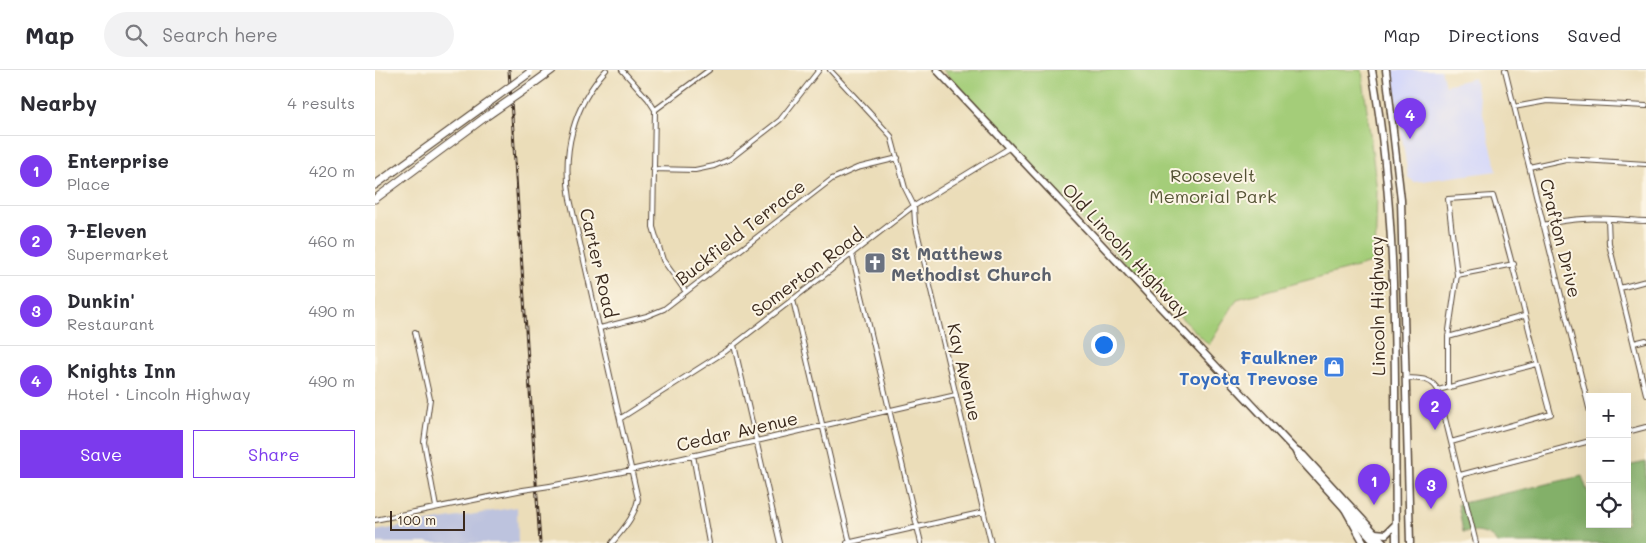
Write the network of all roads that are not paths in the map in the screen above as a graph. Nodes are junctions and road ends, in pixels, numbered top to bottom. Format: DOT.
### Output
graph roads {
  1 [pos="552,70"];
  2 [pos="605,70"];
  3 [pos="622,70"];
  4 [pos="709,70"];
  5 [pos="819,70"];
  6 [pos="829,70"];
  7 [pos="937,70"];
  8 [pos="1372,70"];
  9 [pos="1386,70"];
  10 [pos="1505,70"];
  11 [pos="531,71"];
  12 [pos="1646,106"];
  13 [pos="1514,107"];
  14 [pos="655,110"];
  15 [pos="1009,148"];
  16 [pos="898,158"];
  17 [pos="1646,164"];
  18 [pos="1529,167"];
  19 [pos="653,169"];
  20 [pos="375,185"];
  21 [pos="375,199"];
  22 [pos="914,206"];
  23 [pos="1607,219"];
  24 [pos="1646,221"];
  25 [pos="1543,225"];
  26 [pos="852,254"];
  27 [pos="1514,264"];
  28 [pos="1457,275"];
  29 [pos="1646,281"];
  30 [pos="1620,288"];
  31 [pos="686,292"];
  32 [pos="793,300"];
  33 [pos="1524,316"];
  34 [pos="600,328"];
  35 [pos="415,332"];
  36 [pos="1448,337"];
  37 [pos="1646,340"];
  38 [pos="1634,343"];
  39 [pos="734,345"];
  40 [pos="1537,364"];
  41 [pos="1405,378"];
  42 [pos="1448,388"];
  43 [pos="1437,390"];
  44 [pos="957,394"];
  45 [pos="1646,394"];
  46 [pos="1586,396"];
  47 [pos="890,409"];
  48 [pos="621,418"];
  49 [pos="823,424"];
  50 [pos="1646,427"];
  51 [pos="1631,431"];
  52 [pos="756,440"];
  53 [pos="1451,442"];
  54 [pos="1586,442"];
  55 [pos="1295,450"];
  56 [pos="693,455"];
  57 [pos="633,470"];
  58 [pos="1459,475"];
  59 [pos="1344,507"];
  60 [pos="436,508"];
  61 [pos="984,512"];
  62 [pos="375,520"];
  63 [pos="1395,523"];
  64 [pos="917,527"];
  65 [pos="1375,533"];
  66 [pos="612,543"];
  67 [pos="709,543"];
  68 [pos="779,543"];
  69 [pos="849,543"];
  70 [pos="921,543"];
  71 [pos="991,543"];
  72 [pos="1364,543"];
  73 [pos="1376,543"];
  74 [pos="1384,543"];
  75 [pos="1396,543"];
  76 [pos="1410,543"];
  77 [pos="1476,543"];
  1 -- 21 [label="highway, bridge"];
  2 -- 34 [label="street, Carter Road"];
  3 -- 14 [label="street"];
  4 -- 14 [label="street"];
  5 -- 19 [label="street"];
  6 -- 16 [label="street, Kay Avenue"];
  7 -- 15 [label="main road, Old Lincoln Highway"];
  8 -- 63 [label="main road, Lincoln Highway"];
  9 -- 41 [label="main road, Lincoln Highway"];
  10 -- 13 [label="street, Crafton Drive"];
  11 -- 20 [label="highway, bridge"];
  12 -- 13 [label="street"];
  13 -- 18 [label="street, Crafton Drive"];
  14 -- 19 [label="street"];
  15 -- 22 [label="street, Somerton Road"];
  15 -- 55 [label="main road, Old Lincoln Highway"];
  16 -- 22 [label="street, Kay Avenue"];
  16 -- 31 [label="street, Buckfield Terrace"];
  17 -- 18 [label="street"];
  18 -- 25 [label="street, Crafton Drive"];
  19 -- 31 [label="street"];
  22 -- 26 [label="street, Somerton Road"];
  22 -- 44 [label="street, Kay Avenue"];
  23 -- 24 [label="street"];
  23 -- 25 [label="street"];
  23 -- 30 [label="street"];
  25 -- 46 [label="street, Crafton Drive"];
  26 -- 32 [label="street, Somerton Road"];
  26 -- 47 [label="street"];
  27 -- 28 [label="street"];
  27 -- 28 [label="street"];
  27 -- 33 [label="street"];
  28 -- 36 [label="street"];
  29 -- 30 [label="street"];
  30 -- 38 [label="street"];
  31 -- 34 [label="street, Buckfield Terrace"];
  32 -- 39 [label="street, Somerton Road"];
  32 -- 49 [label="street"];
  33 -- 36 [label="street"];
  33 -- 40 [label="street"];
  34 -- 48 [label="street, Carter Road"];
  35 -- 60 [label="street"];
  36 -- 42 [label="street"];
  37 -- 38 [label="street"];
  38 -- 45 [label="street"];
  39 -- 48 [label="street, Somerton Road"];
  39 -- 52 [label="street"];
  40 -- 42 [label="street"];
  40 -- 53 [label="street"];
  41 -- 43 [label="street"];
  41 -- 76 [label="main road, Lincoln Highway"];
  42 -- 43 [label="street"];
  43 -- 53 [label="street"];
  44 -- 47 [label="street, Cedar Avenue"];
  44 -- 61 [label="street, Kay Avenue"];
  47 -- 49 [label="street, Cedar Avenue"];
  47 -- 64 [label="street"];
  48 -- 57 [label="street, Carter Road"];
  49 -- 52 [label="street, Cedar Avenue"];
  49 -- 69 [label="street"];
  50 -- 51 [label="street"];
  52 -- 56 [label="street, Cedar Avenue"];
  52 -- 68 [label="street"];
  53 -- 58 [label="street"];
  54 -- 58 [label="street"];
  55 -- 59 [label="main road, Old Lincoln Highway"];
  55 -- 65 [label="main road, Old Lincoln Highway"];
  56 -- 57 [label="street, Cedar Avenue"];
  56 -- 67 [label="street"];
  57 -- 60 [label="street, Cedar Avenue, bridge"];
  57 -- 66 [label="street, Carter Road"];
  58 -- 77 [label="street"];
  59 -- 72 [label="main road"];
  59 -- 73 [label="main road, Old Lincoln Highway"];
  60 -- 62 [label="street"];
  61 -- 64 [label="street"];
  61 -- 71 [label="street, Kay Avenue"];
  63 -- 65 [label="main road"];
  63 -- 75 [label="main road, Lincoln Highway"];
  64 -- 69 [label="street"];
  64 -- 70 [label="street"];
  65 -- 74 [label="main road, Old Lincoln Highway"];
}
